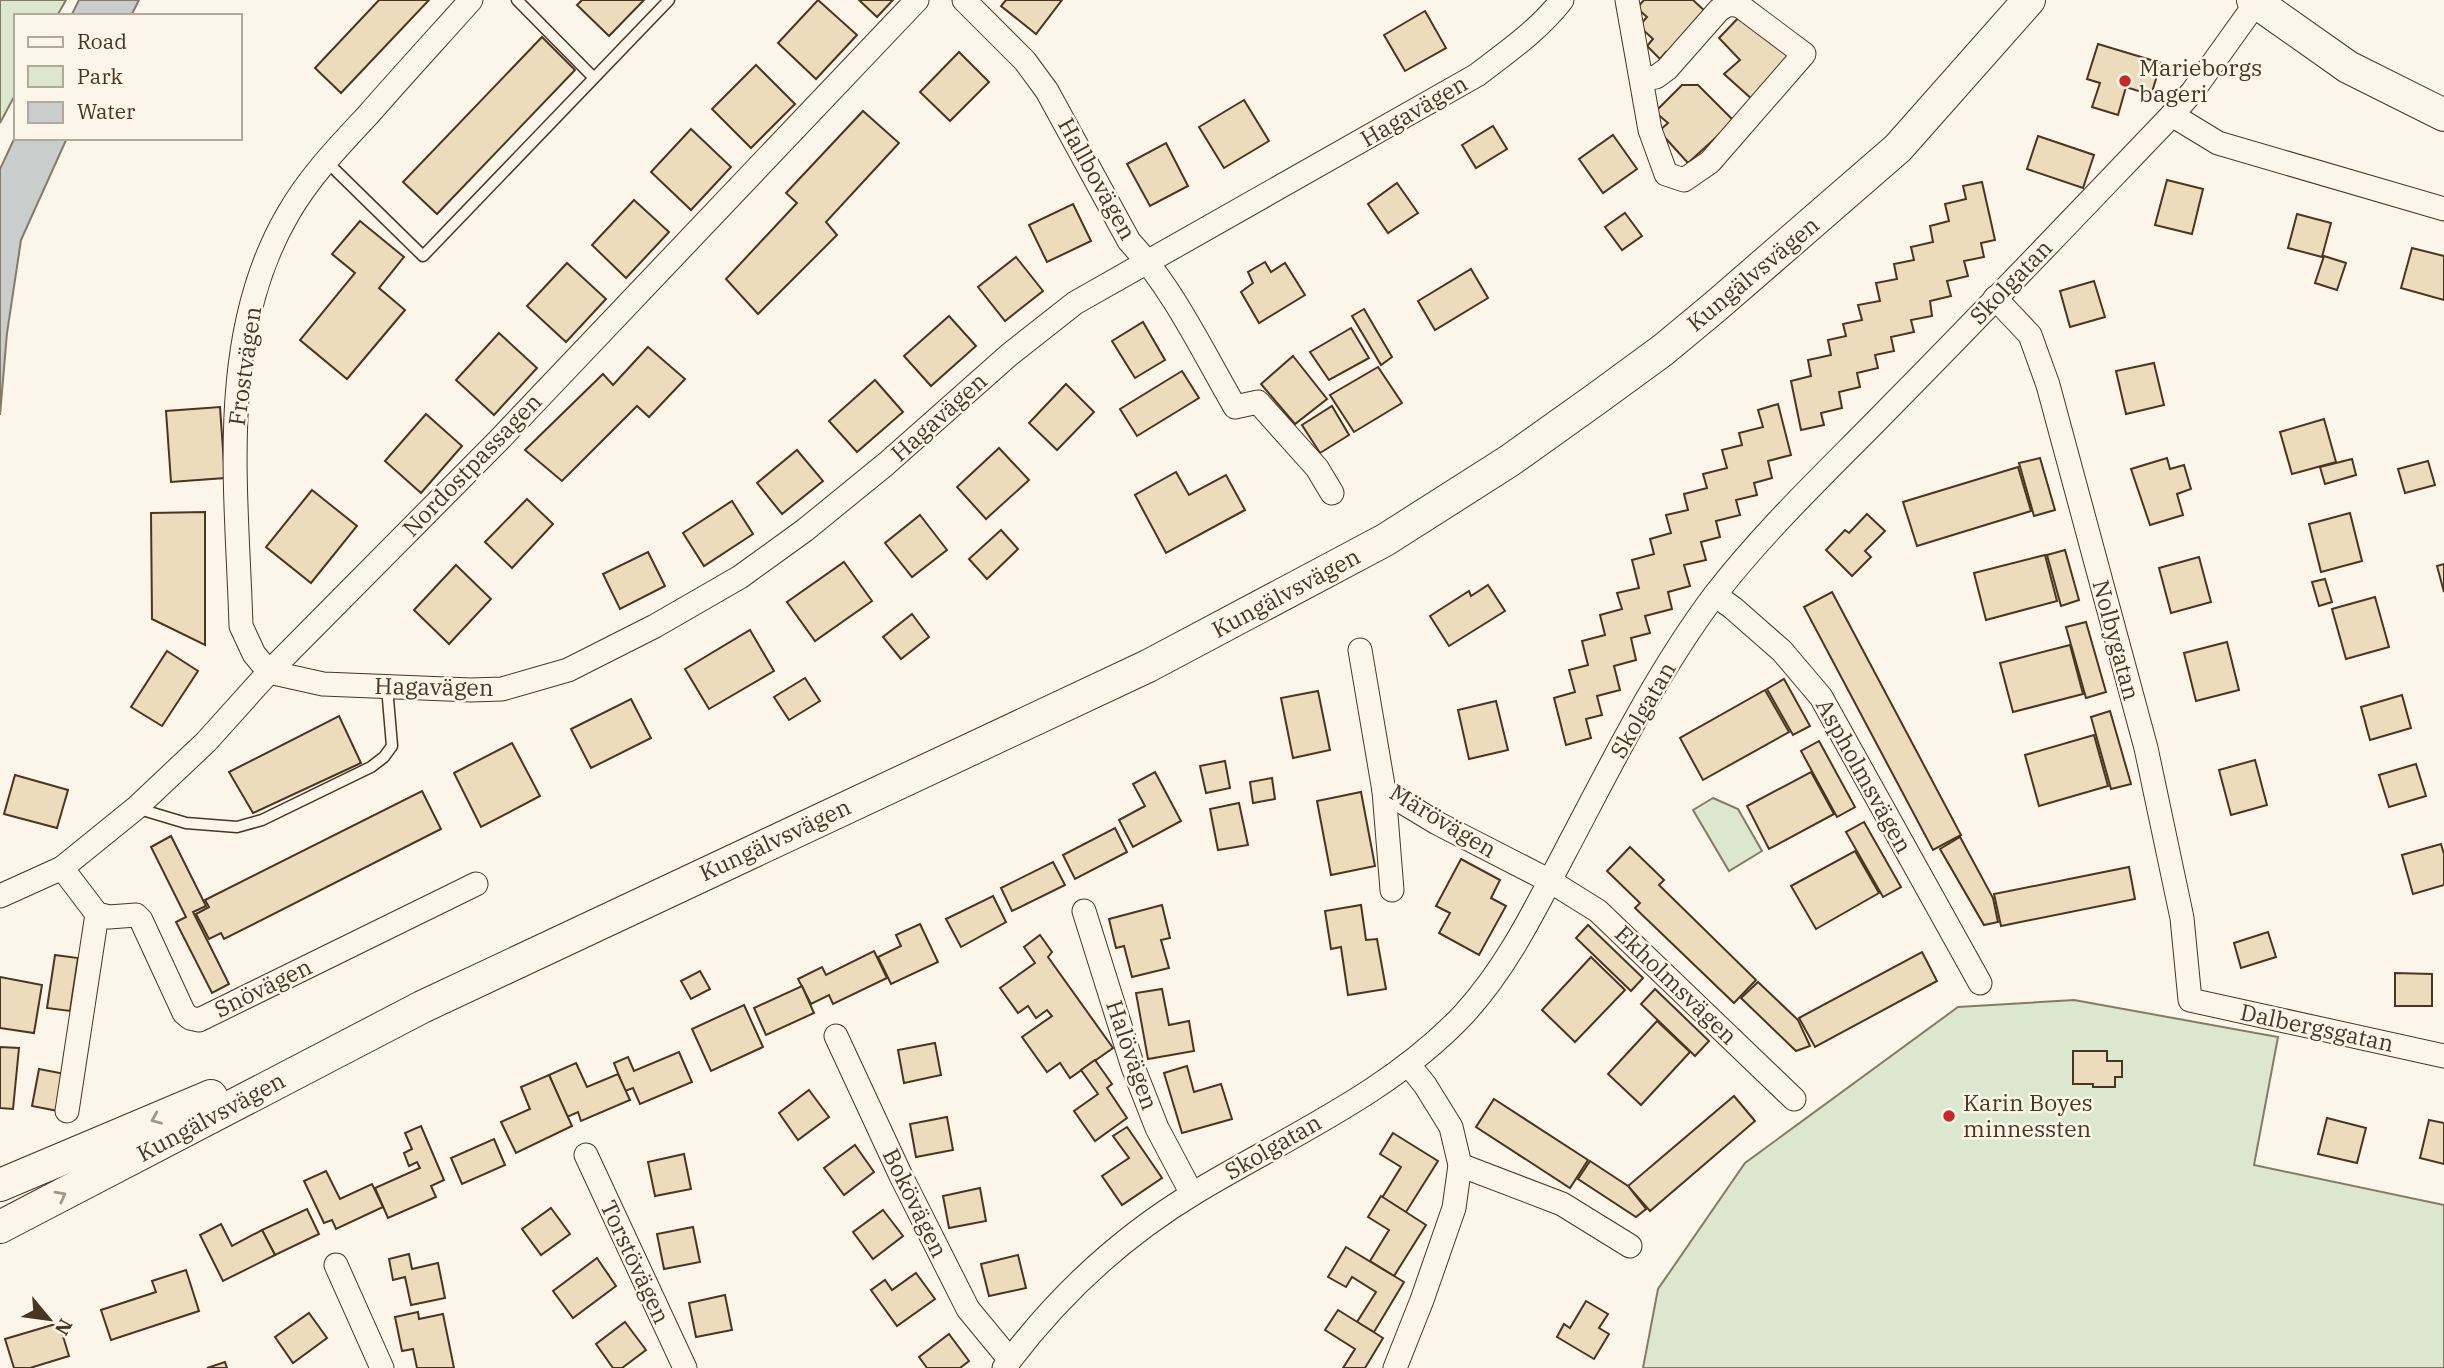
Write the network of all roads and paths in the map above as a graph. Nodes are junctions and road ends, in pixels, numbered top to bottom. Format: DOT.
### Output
graph roads {
  1 [pos="471,0"];
  2 [pos="517,0"];
  3 [pos="669,0"];
  4 [pos="917,0"];
  5 [pos="964,0"];
  6 [pos="1562,0"];
  7 [pos="1627,0"];
  8 [pos="2029,0"];
  9 [pos="2255,1"];
  10 [pos="593,78"];
  11 [pos="1642,79"];
  12 [pos="2172,115"];
  13 [pos="2444,116"];
  14 [pos="326,160"];
  15 [pos="2444,209"];
  16 [pos="1149,262"];
  17 [pos="1995,298"];
  18 [pos="1332,493"];
  19 [pos="1715,595"];
  20 [pos="1360,650"];
  21 [pos="269,672"];
  22 [pos="387,687"];
  23 [pos="1384,791"];
  24 [pos="136,808"];
  25 [pos="62,868"];
  26 [pos="1550,881"];
  27 [pos="476,884"];
  28 [pos="1392,890"];
  29 [pos="0,896"];
  30 [pos="1084,911"];
  31 [pos="97,914"];
  32 [pos="1980,984"];
  33 [pos="2190,1000"];
  34 [pos="422,1007"];
  35 [pos="836,1036"];
  36 [pos="2444,1056"];
  37 [pos="1408,1064"];
  38 [pos="1794,1099"];
  39 [pos="67,1111"];
  40 [pos="586,1155"];
  41 [pos="1460,1165"];
  42 [pos="0,1185"];
  43 [pos="1192,1194"];
  44 [pos="0,1227"];
  45 [pos="1630,1246"];
  46 [pos="335,1265"];
  47 [pos="1007,1364"];
  48 [pos="382,1368"];
  49 [pos="685,1368"];
  50 [pos="1395,1368"];
  1 -- 14 [label="street, Frostvägen"];
  2 -- 10 [label="lane"];
  3 -- 10 [label="lane"];
  4 -- 21 [label="street, Nordostpassagen"];
  5 -- 16 [label="street, Hallbovägen"];
  6 -- 16 [label="street, Hagavägen"];
  7 -- 11 [label="street"];
  8 -- 34 [label="main road, Kungälvsvägen"];
  9 -- 12 [label="street, Skolgatan"];
  9 -- 13 [label="main road"];
  10 -- 14 [label="lane"];
  11 -- 11 [label="street"];
  12 -- 15 [label="street"];
  12 -- 17 [label="street, Skolgatan"];
  14 -- 21 [label="street, Frostvägen"];
  16 -- 18 [label="street, Hallbovägen"];
  16 -- 22 [label="street, Hagavägen"];
  17 -- 19 [label="street, Skolgatan"];
  17 -- 33 [label="street, Nolbygatan"];
  19 -- 26 [label="street, Skolgatan"];
  19 -- 32 [label="street, Aspholmsvägen"];
  20 -- 23 [label="street, Märövägen"];
  21 -- 22 [label="street, Hagavägen"];
  21 -- 24 [label="street, Nordostpassagen"];
  22 -- 24 [label="lane"];
  23 -- 26 [label="street, Märövägen"];
  23 -- 28 [label="street"];
  24 -- 25 [label="street, Nordostpassagen"];
  25 -- 29 [label="street, Nordostpassagen"];
  25 -- 31 [label="street"];
  26 -- 37 [label="street, Skolgatan"];
  26 -- 38 [label="street, Ekholmsvägen"];
  27 -- 31 [label="street, Snövägen"];
  30 -- 43 [label="street, Halövägen"];
  31 -- 39 [label="street"];
  33 -- 36 [label="street, Dalbergsgatan"];
  34 -- 42 [label="main road, Kungälvsvägen, one-way"];
  44 -- 34 [label="main road, Kungälvsvägen, one-way"];
  35 -- 47 [label="street, Bokövägen"];
  37 -- 41 [label="street"];
  37 -- 43 [label="street, Skolgatan"];
  40 -- 49 [label="street, Torstövägen"];
  41 -- 45 [label="street"];
  41 -- 50 [label="street"];
  43 -- 47 [label="street, Skolgatan"];
  46 -- 48 [label="street"];
}
